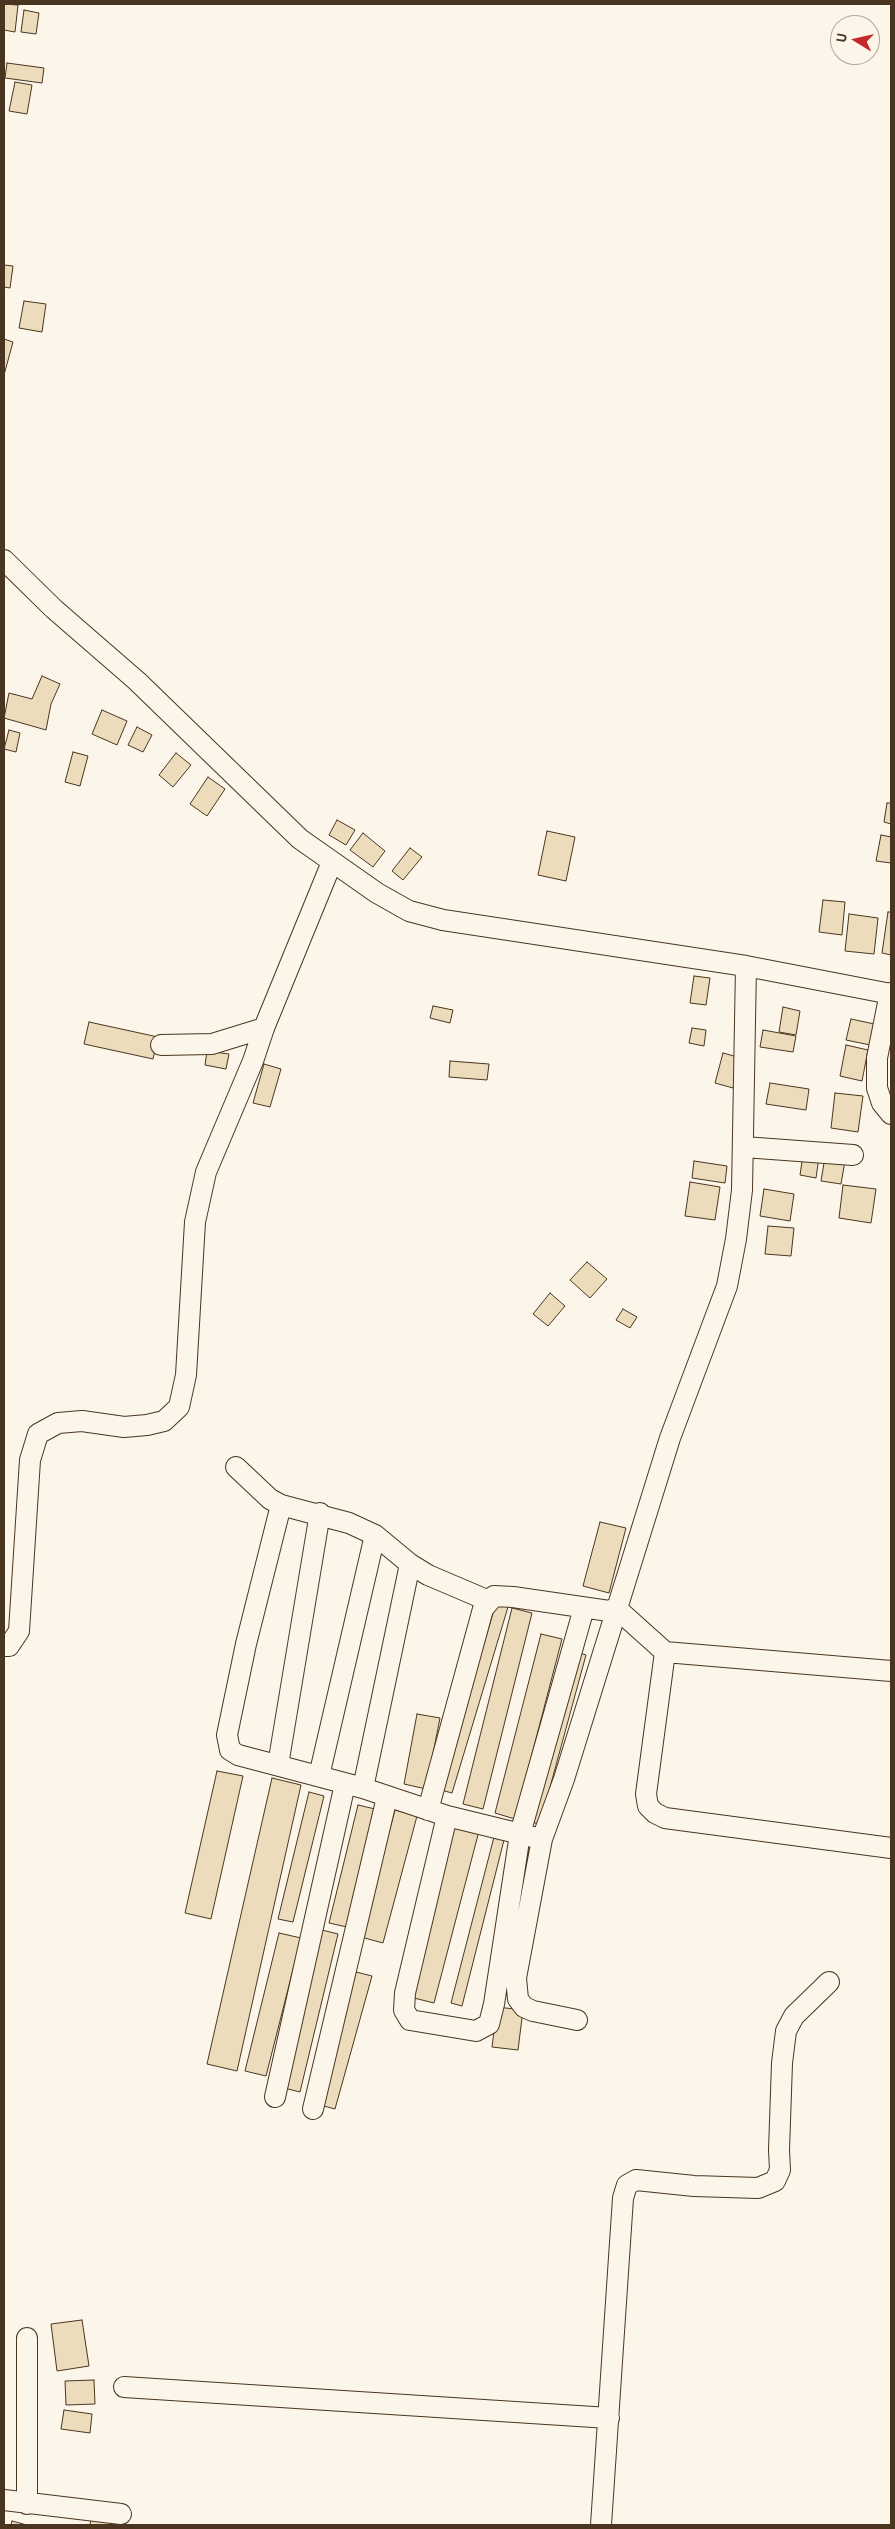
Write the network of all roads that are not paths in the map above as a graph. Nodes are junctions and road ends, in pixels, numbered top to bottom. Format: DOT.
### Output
graph roads {
  1 [pos="4,560"];
  2 [pos="332,862"];
  3 [pos="746,966"];
  4 [pos="890,993"];
  5 [pos="264,1028"];
  6 [pos="160,1045"];
  7 [pos="891,1114"];
  8 [pos="744,1147"];
  9 [pos="853,1155"];
  10 [pos="236,1467"];
  11 [pos="281,1505"];
  12 [pos="320,1513"];
  13 [pos="375,1535"];
  14 [pos="410,1564"];
  15 [pos="489,1601"];
  16 [pos="584,1608"];
  17 [pos="616,1608"];
  18 [pos="4,1646"];
  19 [pos="665,1652"];
  20 [pos="891,1671"];
  21 [pos="278,1765"];
  22 [pos="319,1776"];
  23 [pos="354,1786"];
  24 [pos="387,1798"];
  25 [pos="428,1810"];
  26 [pos="447,1816"];
  27 [pos="520,1834"];
  28 [pos="542,1839"];
  29 [pos="891,1848"];
  30 [pos="829,1982"];
  31 [pos="577,2020"];
  32 [pos="275,2096"];
  33 [pos="313,2109"];
  34 [pos="28,2338"];
  35 [pos="124,2387"];
  36 [pos="609,2418"];
  37 [pos="4,2500"];
  38 [pos="27,2504"];
  39 [pos="121,2514"];
  40 [pos="601,2525"];
  1 -- 2 [label="street"];
  2 -- 3 [label="street"];
  2 -- 5 [label="street"];
  3 -- 4 [label="street"];
  3 -- 8 [label="street"];
  4 -- 7 [label="street"];
  5 -- 6 [label="street"];
  5 -- 18 [label="street"];
  8 -- 9 [label="street"];
  8 -- 17 [label="street"];
  10 -- 11 [label="street"];
  11 -- 12 [label="street"];
  11 -- 21 [label="street"];
  12 -- 13 [label="street"];
  12 -- 21 [label="street"];
  13 -- 14 [label="street"];
  13 -- 22 [label="street"];
  14 -- 15 [label="street"];
  14 -- 23 [label="street"];
  15 -- 16 [label="street"];
  15 -- 25 [label="street"];
  16 -- 17 [label="street"];
  16 -- 27 [label="street"];
  17 -- 19 [label="street"];
  17 -- 28 [label="street"];
  19 -- 20 [label="street"];
  19 -- 29 [label="street"];
  21 -- 22 [label="street"];
  22 -- 23 [label="street"];
  23 -- 24 [label="street"];
  23 -- 32 [label="street"];
  24 -- 25 [label="street"];
  24 -- 33 [label="street"];
  25 -- 26 [label="street"];
  26 -- 27 [label="street"];
  26 -- 27 [label="street"];
  27 -- 28 [label="street"];
  28 -- 31 [label="street"];
  30 -- 36 [label="street"];
  34 -- 38 [label="street"];
  35 -- 36 [label="street"];
  36 -- 40 [label="street"];
  37 -- 38 [label="street"];
  38 -- 39 [label="street"];
}
